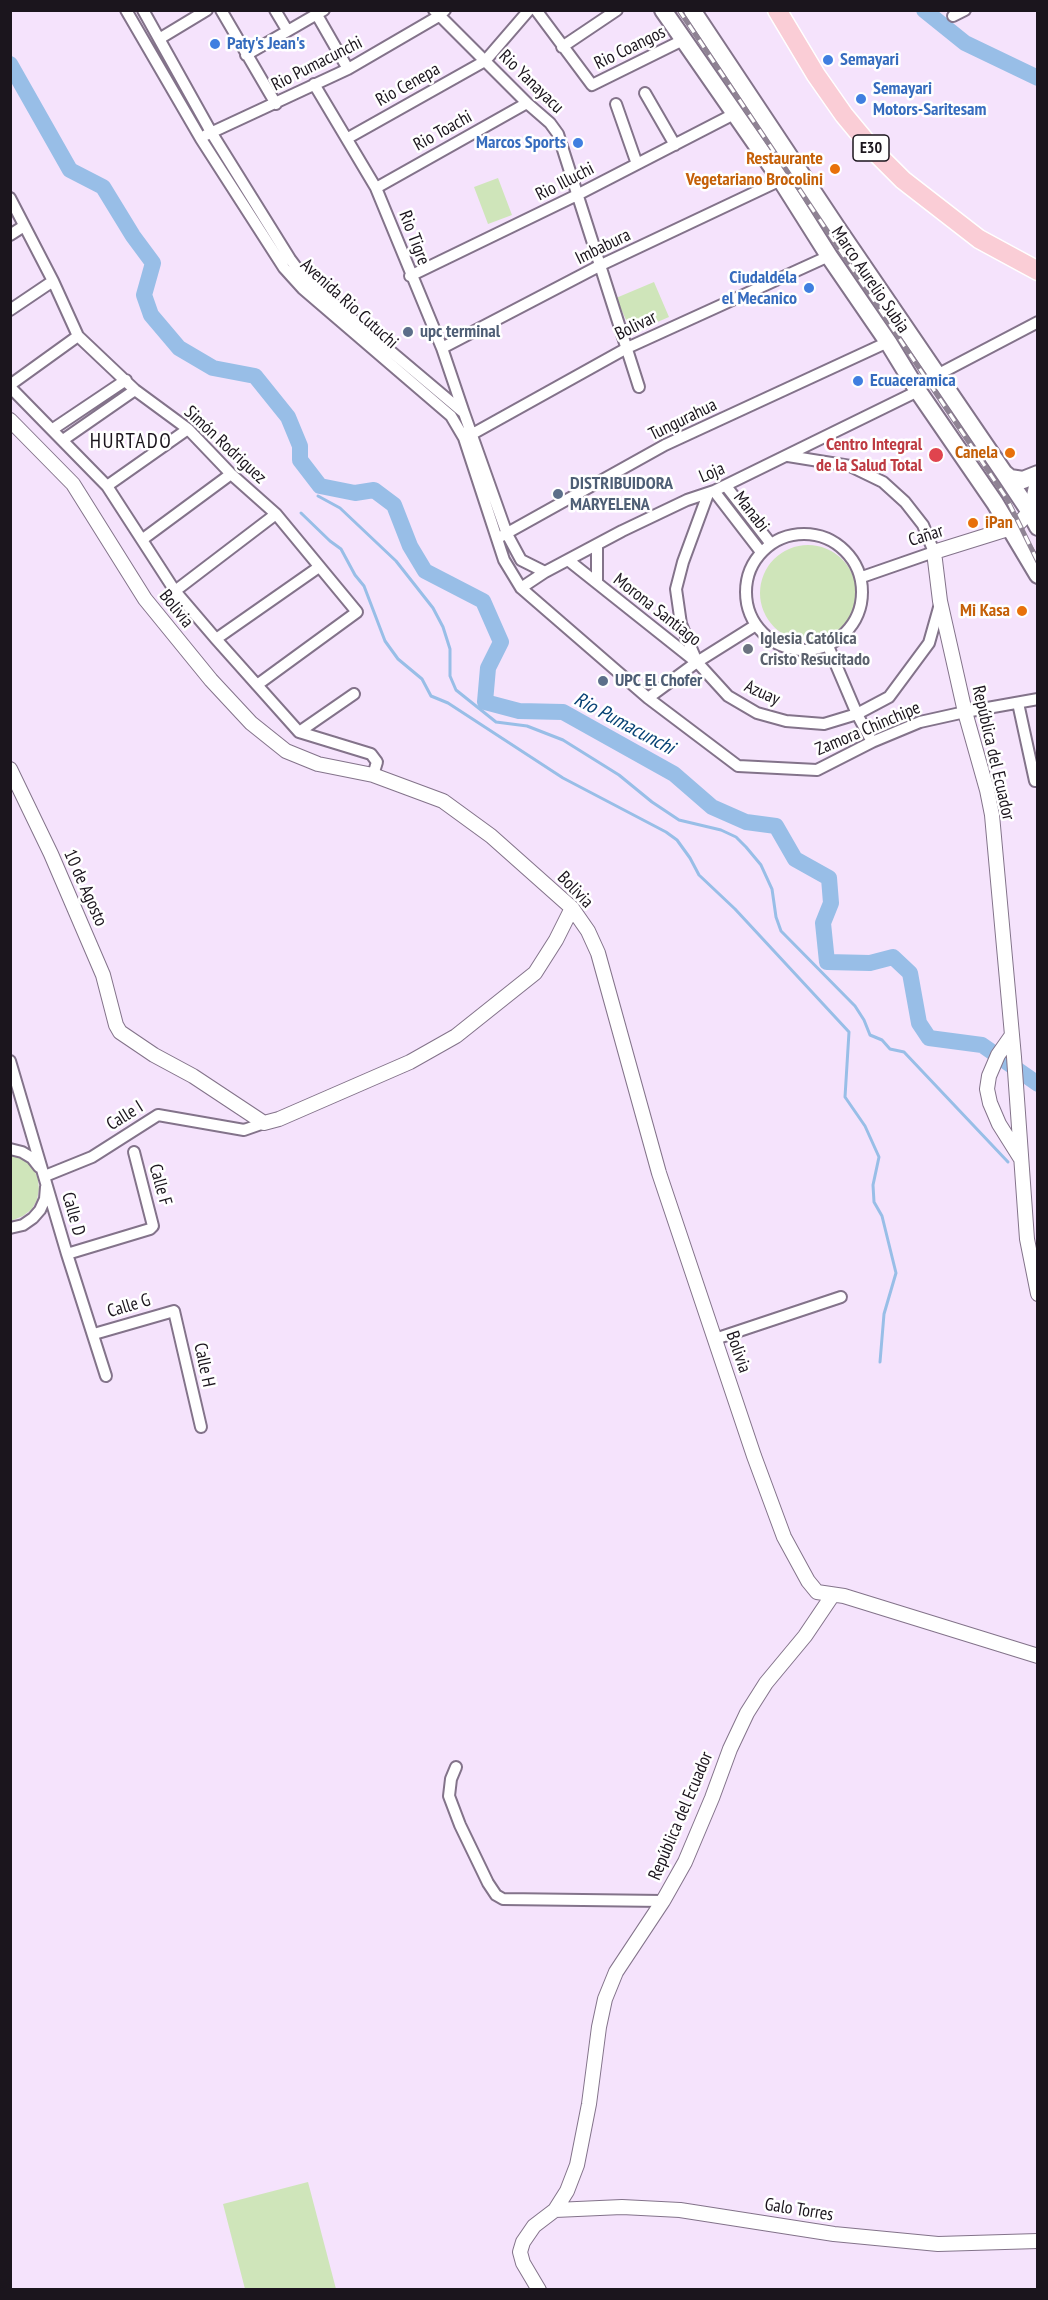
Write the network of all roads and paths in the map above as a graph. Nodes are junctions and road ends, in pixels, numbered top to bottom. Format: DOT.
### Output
graph roads {
  1 [pos="126,10"];
  2 [pos="143,10"];
  3 [pos="207,10"];
  4 [pos="220,10"];
  5 [pos="275,10"];
  6 [pos="529,10"];
  7 [pos="536,10"];
  8 [pos="617,10"];
  9 [pos="663,10"];
  10 [pos="692,10"];
  11 [pos="777,10"];
  12 [pos="965,10"];
  13 [pos="439,12"];
  14 [pos="320,13"];
  15 [pos="601,15"];
  16 [pos="953,16"];
  17 [pos="287,30"];
  18 [pos="159,39"];
  19 [pos="683,40"];
  20 [pos="562,47"];
  21 [pos="246,55"];
  22 [pos="485,61"];
  23 [pos="348,69"];
  24 [pos="314,84"];
  25 [pos="645,93"];
  26 [pos="276,104"];
  27 [pos="527,104"];
  28 [pos="616,104"];
  29 [pos="734,114"];
  30 [pos="211,132"];
  31 [pos="348,138"];
  32 [pos="201,139"];
  33 [pos="675,145"];
  34 [pos="638,164"];
  35 [pos="781,180"];
  36 [pos="376,188"];
  37 [pos="577,195"];
  38 [pos="10,198"];
  39 [pos="24,226"];
  40 [pos="10,235"];
  41 [pos="829,256"];
  42 [pos="601,265"];
  43 [pos="1038,271"];
  44 [pos="410,276"];
  45 [pos="53,281"];
  46 [pos="10,310"];
  47 [pos="1038,322"];
  48 [pos="78,336"];
  49 [pos="888,342"];
  50 [pos="442,348"];
  51 [pos="627,348"];
  52 [pos="937,375"];
  53 [pos="126,380"];
  54 [pos="10,386"];
  55 [pos="639,387"];
  56 [pos="135,390"];
  57 [pos="918,391"];
  58 [pos="94,402"];
  59 [pos="102,413"];
  60 [pos="464,413"];
  61 [pos="10,420"];
  62 [pos="53,429"];
  63 [pos="188,429"];
  64 [pos="468,436"];
  65 [pos="63,440"];
  66 [pos="788,456"];
  67 [pos="1004,473"];
  68 [pos="231,474"];
  69 [pos="1038,475"];
  70 [pos="107,486"];
  71 [pos="726,486"];
  72 [pos="711,492"];
  73 [pos="1035,511"];
  74 [pos="276,514"];
  75 [pos="1038,527"];
  76 [pos="1011,528"];
  77 [pos="502,536"];
  78 [pos="143,539"];
  79 [pos="771,544"];
  80 [pos="597,545"];
  81 [pos="761,552"];
  82 [pos="934,552"];
  83 [pos="568,560"];
  84 [pos="319,567"];
  85 [pos="545,572"];
  86 [pos="1038,575"];
  87 [pos="862,577"];
  88 [pos="597,583"];
  89 [pos="521,588"];
  90 [pos="176,591"];
  91 [pos="940,601"];
  92 [pos="756,625"];
  93 [pos="216,639"];
  94 [pos="828,646"];
  95 [pos="697,662"];
  96 [pos="257,686"];
  97 [pos="354,694"];
  98 [pos="648,698"];
  99 [pos="1038,699"];
  100 [pos="1018,703"];
  101 [pos="965,712"];
  102 [pos="857,714"];
  103 [pos="298,732"];
  104 [pos="872,742"];
  105 [pos="10,769"];
  106 [pos="373,775"];
  107 [pos="1035,781"];
  108 [pos="572,908"];
  109 [pos="1012,1035"];
  110 [pos="10,1061"];
  111 [pos="264,1123"];
  112 [pos="10,1149"];
  113 [pos="134,1152"];
  114 [pos="1022,1160"];
  115 [pos="45,1176"];
  116 [pos="10,1228"];
  117 [pos="67,1254"];
  118 [pos="1038,1294"];
  119 [pos="841,1297"];
  120 [pos="174,1311"];
  121 [pos="94,1334"];
  122 [pos="715,1339"];
  123 [pos="106,1376"];
  124 [pos="201,1427"];
  125 [pos="832,1596"];
  126 [pos="1038,1656"];
  127 [pos="456,1767"];
  128 [pos="663,1901"];
  129 [pos="555,2210"];
  130 [pos="1038,2241"];
  131 [pos="539,2289"];
  1 -- 32 [label="street, Avenida Rio Cutuchi"];
  2 -- 18 [label="street, Avenida Rio Cutuchi"];
  3 -- 18 [label="street"];
  4 -- 21 [label="street"];
  5 -- 17 [label="street"];
  6 -- 22 [label="street, Rio Cenepa"];
  7 -- 20 [label="street"];
  8 -- 15 [label="street"];
  9 -- 19 [label="main road, Marco Aurelio Subia"];
  10 -- 52 [label="main road, Marco Aurelio Subia"];
  11 -- 43 [label="main road, E30"];
  12 -- 16 [label="street"];
  13 -- 22 [label="street, Rio Yanayacu"];
  13 -- 23 [label="street, Rio Pumacunchi"];
  14 -- 17 [label="street"];
  14 -- 23 [label="street"];
  15 -- 20 [label="street"];
  17 -- 21 [label="street"];
  18 -- 30 [label="street, Avenida Rio Cutuchi"];
  19 -- 20 [label="street, Rio Coangos"];
  19 -- 29 [label="main road, Marco Aurelio Subia"];
  21 -- 26 [label="street"];
  22 -- 27 [label="street, Rio Yanayacu"];
  22 -- 31 [label="street, Rio Cenepa"];
  23 -- 24 [label="street, Rio Pumacunchi"];
  24 -- 26 [label="street, Rio Pumacunchi"];
  24 -- 31 [label="street, Rio Tigre"];
  25 -- 33 [label="street"];
  26 -- 30 [label="street, Rio Pumacunchi"];
  27 -- 36 [label="street, Rio Toachi"];
  27 -- 37 [label="street, Rio Yanayacu"];
  28 -- 34 [label="street"];
  29 -- 33 [label="street, Rio Illuchi"];
  29 -- 35 [label="main road, Marco Aurelio Subia"];
  30 -- 32 [label="street, Rio Pumacunchi"];
  30 -- 60 [label="street, Avenida Rio Cutuchi"];
  31 -- 36 [label="street, Rio Tigre"];
  32 -- 64 [label="street, Avenida Rio Cutuchi"];
  33 -- 34 [label="street, Rio Illuchi"];
  34 -- 37 [label="street, Rio Illuchi"];
  35 -- 41 [label="main road, Marco Aurelio Subia"];
  35 -- 42 [label="street, Imbabura"];
  36 -- 44 [label="street, Rio Tigre"];
  37 -- 42 [label="street"];
  37 -- 44 [label="street, Rio Illuchi"];
  38 -- 39 [label="street, Simón Rodriguez"];
  39 -- 40 [label="street"];
  39 -- 45 [label="street, Simón Rodriguez"];
  41 -- 49 [label="main road, Marco Aurelio Subia"];
  41 -- 51 [label="street, Bolivar"];
  42 -- 50 [label="street, Imbabura"];
  42 -- 51 [label="street"];
  44 -- 50 [label="street, Rio Tigre"];
  45 -- 46 [label="street"];
  45 -- 48 [label="street, Simón Rodriguez"];
  47 -- 52 [label="street"];
  48 -- 53 [label="street, Simón Rodriguez"];
  48 -- 54 [label="street"];
  49 -- 57 [label="main road, Marco Aurelio Subia"];
  49 -- 77 [label="street, Tungurahua"];
  50 -- 60 [label="street, Rio Tigre"];
  51 -- 55 [label="street"];
  51 -- 64 [label="street, Bolivar"];
  52 -- 67 [label="main road, Marco Aurelio Subia"];
  53 -- 56 [label="street, Simón Rodriguez"];
  53 -- 58 [label="street"];
  54 -- 62 [label="street"];
  56 -- 59 [label="street"];
  56 -- 63 [label="street, Simón Rodriguez"];
  57 -- 66 [label="street, Loja"];
  57 -- 76 [label="main road, Marco Aurelio Subia"];
  58 -- 59 [label="street"];
  58 -- 62 [label="street"];
  59 -- 65 [label="street"];
  60 -- 64 [label="street, Avenida Rio Cutuchi"];
  61 -- 106 [label="street, Bolivia"];
  62 -- 65 [label="street"];
  63 -- 68 [label="street, Simón Rodriguez"];
  63 -- 70 [label="street"];
  64 -- 77 [label="street, Avenida Rio Cutuchi"];
  65 -- 70 [label="street"];
  66 -- 71 [label="street, Loja"];
  66 -- 82 [label="street"];
  67 -- 69 [label="main road"];
  67 -- 73 [label="main road, Marco Aurelio Subia"];
  68 -- 74 [label="street, Simón Rodriguez"];
  68 -- 78 [label="street"];
  69 -- 73 [label="street"];
  70 -- 78 [label="street"];
  71 -- 72 [label="street, Loja"];
  71 -- 79 [label="street, Manabi"];
  72 -- 80 [label="street, Loja"];
  72 -- 81 [label="street, Manabi"];
  72 -- 95 [label="street, Azuay"];
  73 -- 75 [label="main road, Marco Aurelio Subia"];
  73 -- 76 [label="street, Cañar"];
  74 -- 84 [label="street, Simón Rodriguez"];
  74 -- 90 [label="street"];
  76 -- 82 [label="street, Cañar"];
  76 -- 86 [label="main road, Marco Aurelio Subia"];
  77 -- 85 [label="street, Avenida Rio Cutuchi"];
  77 -- 89 [label="street, Avenida Rio Cutuchi"];
  78 -- 90 [label="street"];
  79 -- 81 [label="street"];
  79 -- 87 [label="street"];
  80 -- 83 [label="street, Loja"];
  80 -- 88 [label="street, Morona Santiago"];
  81 -- 92 [label="street"];
  82 -- 87 [label="street, Cañar"];
  82 -- 91 [label="street, República del Ecuador"];
  83 -- 85 [label="street, Loja"];
  83 -- 88 [label="street, Morona Santiago"];
  84 -- 93 [label="street"];
  84 -- 96 [label="street, Simón Rodriguez"];
  85 -- 89 [label="street, Loja"];
  87 -- 94 [label="street"];
  88 -- 95 [label="street, Morona Santiago"];
  89 -- 98 [label="street, Zamora Chinchipe"];
  90 -- 93 [label="street"];
  91 -- 101 [label="street, República del Ecuador"];
  91 -- 102 [label="street, Azuay"];
  92 -- 94 [label="street"];
  92 -- 95 [label="street"];
  93 -- 96 [label="street"];
  94 -- 102 [label="street"];
  95 -- 98 [label="street"];
  95 -- 102 [label="street, Azuay"];
  96 -- 103 [label="street"];
  97 -- 103 [label="street"];
  98 -- 104 [label="street, Zamora Chinchipe"];
  99 -- 100 [label="street, Zamora Chinchipe"];
  100 -- 101 [label="street, Zamora Chinchipe"];
  100 -- 107 [label="street"];
  101 -- 104 [label="street, Zamora Chinchipe"];
  101 -- 109 [label="street, República del Ecuador"];
  102 -- 104 [label="street"];
  103 -- 106 [label="street"];
  105 -- 111 [label="street, 10 de Agosto"];
  106 -- 108 [label="street, Bolivia"];
  108 -- 111 [label="street"];
  108 -- 122 [label="street, Bolivia"];
  109 -- 114 [label="street, República del Ecuador"];
  109 -- 114 [label="street, República del Ecuador"];
  110 -- 115 [label="street, Calle D"];
  111 -- 115 [label="street, Calle I"];
  112 -- 115 [label="street"];
  113 -- 117 [label="street, Calle F"];
  114 -- 118 [label="street, República del Ecuador"];
  115 -- 116 [label="street"];
  115 -- 117 [label="street, Calle D"];
  117 -- 121 [label="street, Calle D"];
  119 -- 122 [label="street"];
  120 -- 121 [label="street, Calle G"];
  120 -- 124 [label="street, Calle H"];
  121 -- 123 [label="street, Calle D"];
  122 -- 125 [label="street, Bolivia"];
  125 -- 126 [label="street"];
  125 -- 128 [label="street, República del Ecuador"];
  127 -- 128 [label="street"];
  128 -- 129 [label="street, República del Ecuador"];
  129 -- 130 [label="street, Galo Torres"];
  129 -- 131 [label="street, República del Ecuador"];
}
